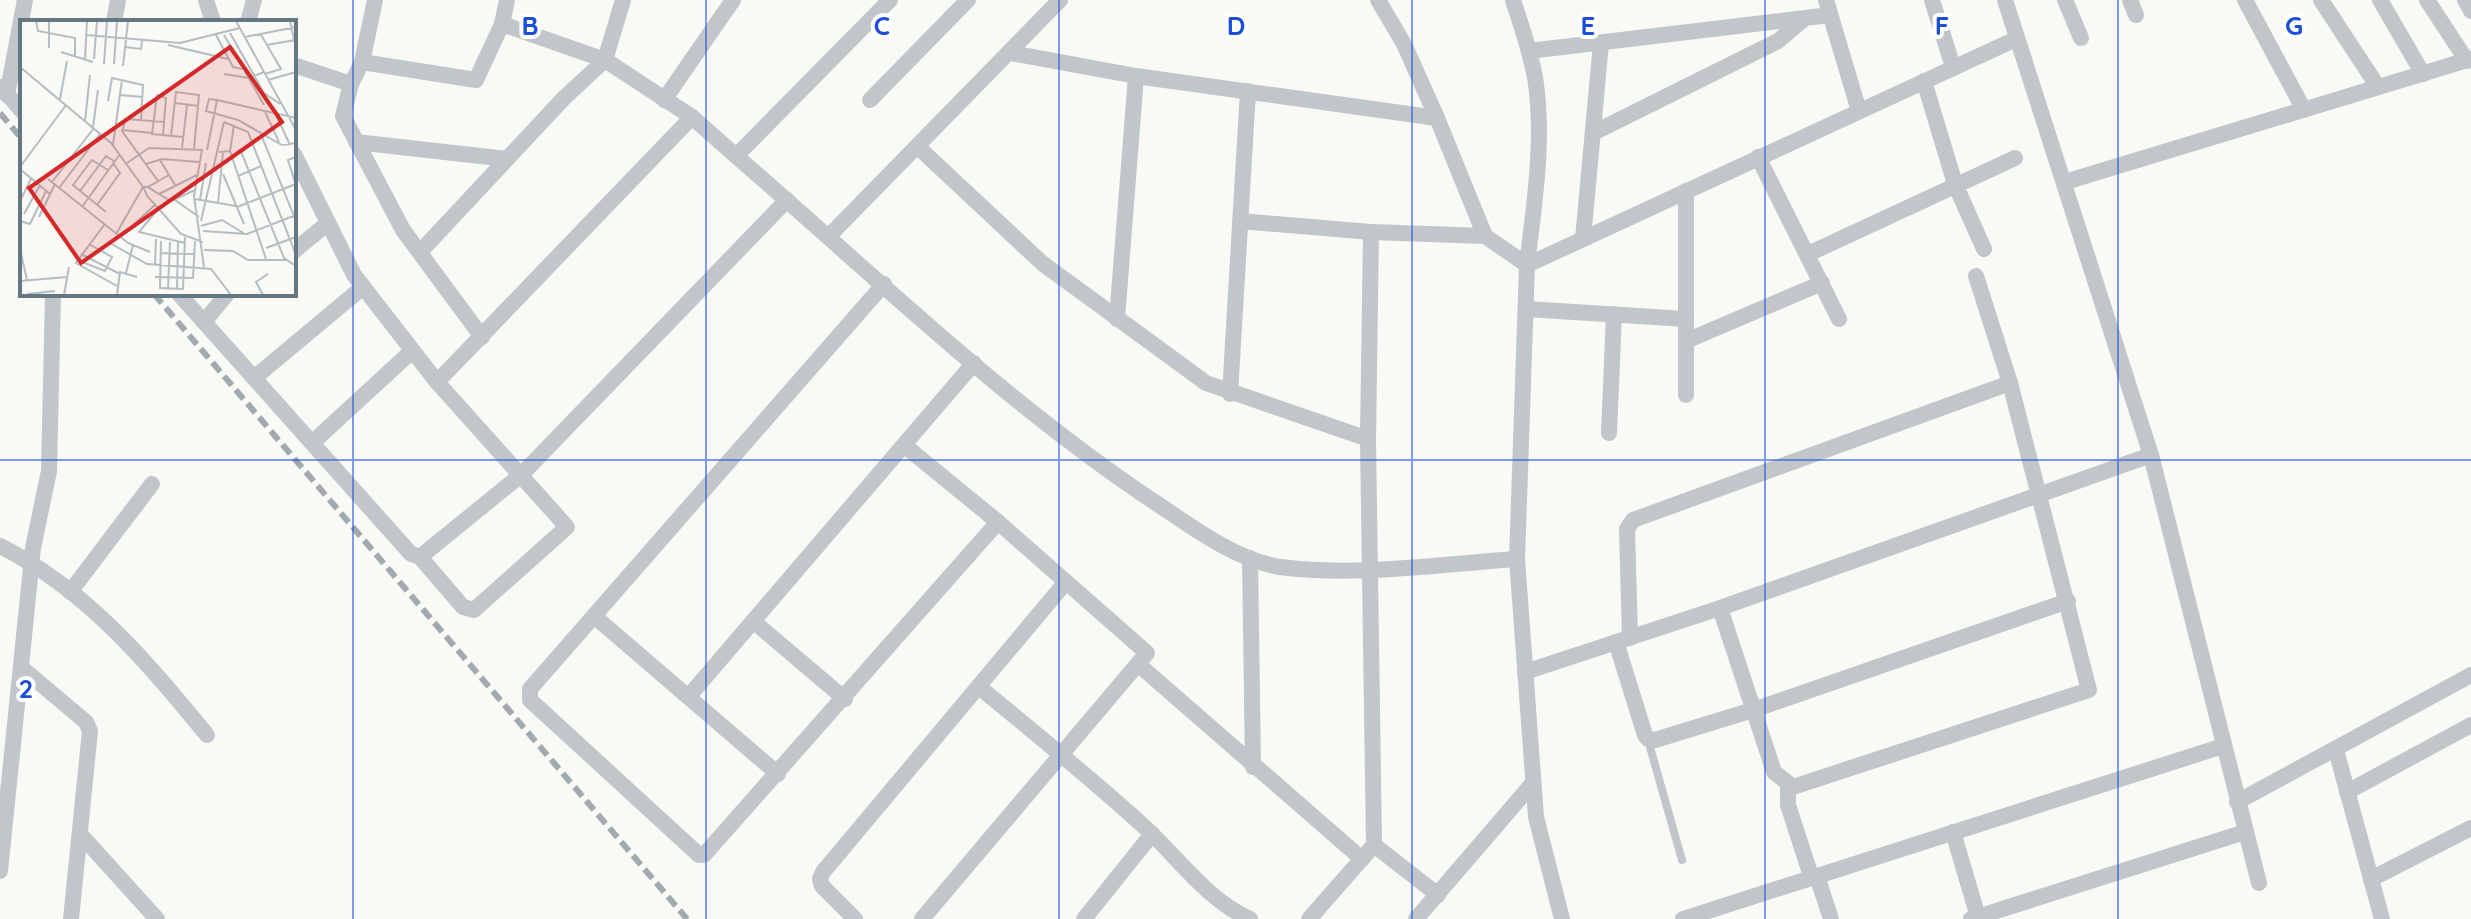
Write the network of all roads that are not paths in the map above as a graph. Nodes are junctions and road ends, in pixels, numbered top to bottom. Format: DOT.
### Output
graph roads {
  1 [pos="25,0"];
  2 [pos="118,0"];
  3 [pos="206,0"];
  4 [pos="254,0"];
  5 [pos="375,0"];
  6 [pos="507,0"];
  7 [pos="623,0"];
  8 [pos="733,0"];
  9 [pos="968,0"];
  10 [pos="1060,0"];
  11 [pos="1378,0"];
  12 [pos="1515,0"];
  13 [pos="1932,0"];
  14 [pos="2005,0"];
  15 [pos="2065,0"];
  16 [pos="2245,0"];
  17 [pos="2321,0"];
  18 [pos="2380,0"];
  19 [pos="2427,0"];
  20 [pos="2465,0"];
  21 [pos="884,2"];
  22 [pos="1828,8"];
  23 [pos="2471,11"];
  24 [pos="1805,18"];
  25 [pos="20,20"];
  26 [pos="114,20"];
  27 [pos="212,20"];
  28 [pos="249,20"];
  29 [pos="20,21"];
  30 [pos="502,24"];
  31 [pos="2081,38"];
  32 [pos="2016,39"];
  33 [pos="1601,43"];
  34 [pos="1529,51"];
  35 [pos="1011,53"];
  36 [pos="605,60"];
  37 [pos="2469,60"];
  38 [pos="362,62"];
  39 [pos="296,66"];
  40 [pos="1953,67"];
  41 [pos="2423,74"];
  42 [pos="1136,76"];
  43 [pos="1924,81"];
  44 [pos="351,84"];
  45 [pos="2378,87"];
  46 [pos="4,90"];
  47 [pos="1248,91"];
  48 [pos="664,100"];
  49 [pos="870,100"];
  50 [pos="20,109"];
  51 [pos="2304,110"];
  52 [pos="1859,111"];
  53 [pos="692,117"];
  54 [pos="1437,118"];
  55 [pos="1593,133"];
  56 [pos="356,142"];
  57 [pos="918,147"];
  58 [pos="736,156"];
  59 [pos="1758,157"];
  60 [pos="296,158"];
  61 [pos="2015,158"];
  62 [pos="507,159"];
  63 [pos="2065,182"];
  64 [pos="1955,184"];
  65 [pos="1686,191"];
  66 [pos="787,200"];
  67 [pos="1240,221"];
  68 [pos="328,223"];
  69 [pos="1371,232"];
  70 [pos="829,236"];
  71 [pos="1485,236"];
  72 [pos="1583,239"];
  73 [pos="296,249"];
  74 [pos="1984,249"];
  75 [pos="420,252"];
  76 [pos="1808,254"];
  77 [pos="1527,265"];
  78 [pos="1976,276"];
  79 [pos="1822,283"];
  80 [pos="884,284"];
  81 [pos="363,287"];
  82 [pos="53,296"];
  83 [pos="181,296"];
  84 [pos="225,296"];
  85 [pos="1526,309"];
  86 [pos="1614,314"];
  87 [pos="1117,319"];
  88 [pos="1686,319"];
  89 [pos="1839,319"];
  90 [pos="204,322"];
  91 [pos="482,337"];
  92 [pos="1686,341"];
  93 [pos="412,351"];
  94 [pos="974,363"];
  95 [pos="254,378"];
  96 [pos="437,382"];
  97 [pos="2010,383"];
  98 [pos="1230,394"];
  99 [pos="1686,395"];
  100 [pos="1609,433"];
  101 [pos="1368,439"];
  102 [pos="312,443"];
  103 [pos="905,446"];
  104 [pos="2151,455"];
  105 [pos="522,474"];
  106 [pos="152,484"];
  107 [pos="2039,493"];
  108 [pos="998,522"];
  109 [pos="0,546"];
  110 [pos="420,557"];
  111 [pos="1250,558"];
  112 [pos="1517,559"];
  113 [pos="31,564"];
  114 [pos="1370,569"];
  115 [pos="1065,583"];
  116 [pos="70,592"];
  117 [pos="2068,601"];
  118 [pos="1720,608"];
  119 [pos="594,616"];
  120 [pos="753,621"];
  121 [pos="1623,640"];
  122 [pos="1139,665"];
  123 [pos="23,669"];
  124 [pos="1525,672"];
  125 [pos="2471,675"];
  126 [pos="979,687"];
  127 [pos="689,696"];
  128 [pos="845,699"];
  129 [pos="1753,710"];
  130 [pos="2471,725"];
  131 [pos="207,735"];
  132 [pos="1648,739"];
  133 [pos="2223,746"];
  134 [pos="2336,750"];
  135 [pos="1060,753"];
  136 [pos="1253,767"];
  137 [pos="778,774"];
  138 [pos="1533,783"];
  139 [pos="1788,786"];
  140 [pos="2347,792"];
  141 [pos="2237,802"];
  142 [pos="2471,828"];
  143 [pos="1953,832"];
  144 [pos="2245,832"];
  145 [pos="1152,834"];
  146 [pos="81,835"];
  147 [pos="1374,845"];
  148 [pos="1362,859"];
  149 [pos="1682,860"];
  150 [pos="0,871"];
  151 [pos="1817,876"];
  152 [pos="2371,879"];
  153 [pos="2259,883"];
  154 [pos="1438,895"];
  155 [pos="1240,917"];
  156 [pos="1974,918"];
  157 [pos="71,919"];
  158 [pos="157,919"];
  159 [pos="855,919"];
  160 [pos="922,919"];
  161 [pos="1084,919"];
  162 [pos="1309,919"];
  163 [pos="1416,919"];
  164 [pos="1562,919"];
  165 [pos="1683,919"];
  166 [pos="1831,919"];
  167 [pos="2382,919"];
  1 -- 25 [label="street"];
  2 -- 26 [label="street"];
  3 -- 27 [label="street"];
  4 -- 28 [label="street"];
  5 -- 38 [label="street"];
  6 -- 30 [label="street"];
  7 -- 36 [label="street"];
  8 -- 48 [label="street"];
  9 -- 49 [label="street"];
  10 -- 35 [label="street"];
  11 -- 54 [label="street"];
  12 -- 34 [label="street"];
  13 -- 40 [label="street"];
  14 -- 32 [label="street"];
  15 -- 31 [label="street"];
  16 -- 51 [label="street"];
  17 -- 45 [label="street"];
  18 -- 41 [label="street"];
  19 -- 37 [label="street"];
  20 -- 23 [label="street"];
  21 -- 58 [label="street"];
  22 -- 24 [label="street"];
  22 -- 52 [label="street"];
  24 -- 33 [label="street"];
  24 -- 55 [label="street"];
  29 -- 46 [label="street"];
  30 -- 36 [label="street"];
  30 -- 38 [label="street"];
  32 -- 40 [label="street"];
  32 -- 63 [label="street"];
  33 -- 34 [label="street"];
  33 -- 55 [label="street"];
  34 -- 77 [label="street"];
  35 -- 42 [label="street"];
  35 -- 57 [label="street"];
  36 -- 48 [label="street"];
  36 -- 62 [label="street"];
  37 -- 41 [label="street"];
  38 -- 44 [label="street"];
  39 -- 44 [label="street"];
  40 -- 43 [label="street"];
  41 -- 45 [label="street"];
  42 -- 47 [label="street"];
  42 -- 87 [label="street"];
  43 -- 52 [label="street"];
  43 -- 64 [label="street"];
  44 -- 56 [label="street"];
  45 -- 51 [label="street"];
  46 -- 50 [label="street"];
  47 -- 54 [label="street"];
  47 -- 67 [label="street"];
  48 -- 53 [label="street"];
  51 -- 63 [label="street"];
  52 -- 59 [label="street"];
  53 -- 58 [label="street"];
  53 -- 91 [label="street"];
  54 -- 71 [label="street"];
  55 -- 72 [label="street"];
  56 -- 62 [label="street"];
  56 -- 75 [label="street"];
  57 -- 70 [label="street"];
  57 -- 87 [label="street"];
  58 -- 66 [label="street"];
  59 -- 65 [label="street"];
  59 -- 76 [label="street"];
  60 -- 68 [label="street"];
  61 -- 64 [label="street"];
  62 -- 75 [label="street"];
  63 -- 104 [label="street"];
  64 -- 74 [label="street"];
  64 -- 76 [label="street"];
  65 -- 72 [label="street"];
  65 -- 88 [label="street"];
  66 -- 70 [label="street"];
  66 -- 105 [label="street"];
  67 -- 69 [label="street"];
  67 -- 98 [label="street"];
  68 -- 73 [label="street"];
  68 -- 81 [label="street"];
  69 -- 71 [label="street"];
  69 -- 101 [label="street"];
  70 -- 80 [label="street"];
  71 -- 77 [label="street"];
  72 -- 77 [label="street"];
  75 -- 91 [label="street"];
  76 -- 79 [label="street"];
  77 -- 85 [label="street"];
  78 -- 97 [label="street"];
  79 -- 89 [label="street"];
  79 -- 92 [label="street"];
  80 -- 94 [label="street"];
  80 -- 119 [label="street"];
  81 -- 93 [label="street"];
  81 -- 95 [label="street"];
  82 -- 113 [label="street"];
  83 -- 90 [label="street"];
  84 -- 90 [label="street"];
  85 -- 86 [label="street"];
  85 -- 112 [label="street"];
  86 -- 88 [label="street"];
  86 -- 100 [label="street"];
  87 -- 98 [label="street"];
  88 -- 92 [label="street"];
  90 -- 95 [label="street"];
  91 -- 96 [label="street"];
  92 -- 99 [label="street"];
  93 -- 96 [label="street"];
  93 -- 102 [label="street"];
  94 -- 103 [label="street"];
  94 -- 111 [label="street"];
  95 -- 102 [label="street"];
  96 -- 105 [label="street"];
  97 -- 107 [label="street"];
  97 -- 121 [label="street"];
  98 -- 101 [label="street"];
  101 -- 114 [label="street"];
  102 -- 110 [label="street"];
  103 -- 108 [label="street"];
  103 -- 120 [label="street"];
  104 -- 107 [label="street"];
  104 -- 133 [label="street"];
  105 -- 110 [label="street"];
  105 -- 110 [label="street"];
  106 -- 116 [label="street"];
  107 -- 117 [label="street"];
  107 -- 118 [label="street"];
  108 -- 115 [label="street"];
  108 -- 128 [label="street"];
  109 -- 113 [label="street"];
  111 -- 114 [label="street"];
  111 -- 136 [label="street"];
  112 -- 114 [label="street"];
  112 -- 124 [label="street"];
  113 -- 116 [label="street"];
  113 -- 123 [label="street"];
  114 -- 147 [label="street"];
  115 -- 122 [label="street"];
  115 -- 126 [label="street"];
  116 -- 131 [label="street"];
  117 -- 129 [label="street"];
  117 -- 139 [label="street"];
  118 -- 121 [label="street"];
  118 -- 129 [label="street"];
  119 -- 127 [label="street"];
  119 -- 137 [label="street"];
  120 -- 127 [label="street"];
  120 -- 128 [label="street"];
  121 -- 124 [label="street"];
  121 -- 132 [label="street"];
  122 -- 135 [label="street"];
  122 -- 136 [label="street"];
  123 -- 146 [label="street"];
  123 -- 150 [label="street"];
  124 -- 138 [label="street"];
  125 -- 134 [label="street"];
  126 -- 135 [label="street"];
  126 -- 159 [label="street"];
  127 -- 137 [label="street"];
  128 -- 137 [label="street"];
  129 -- 132 [label="street"];
  129 -- 139 [label="street"];
  130 -- 140 [label="street"];
  132 -- 149 [label="lane"];
  133 -- 141 [label="street"];
  133 -- 143 [label="street"];
  134 -- 140 [label="street"];
  134 -- 141 [label="street"];
  135 -- 145 [label="street"];
  135 -- 160 [label="street"];
  136 -- 148 [label="street"];
  138 -- 154 [label="street"];
  138 -- 164 [label="street"];
  139 -- 151 [label="street"];
  140 -- 152 [label="street"];
  141 -- 144 [label="street"];
  142 -- 152 [label="street"];
  143 -- 151 [label="street"];
  143 -- 156 [label="street"];
  144 -- 153 [label="street"];
  144 -- 156 [label="street"];
  145 -- 155 [label="street"];
  145 -- 161 [label="street"];
  146 -- 157 [label="street"];
  146 -- 158 [label="street"];
  147 -- 148 [label="street"];
  147 -- 154 [label="street"];
  148 -- 162 [label="street"];
  151 -- 165 [label="street"];
  151 -- 166 [label="street"];
  152 -- 167 [label="street"];
  154 -- 163 [label="street"];
}
